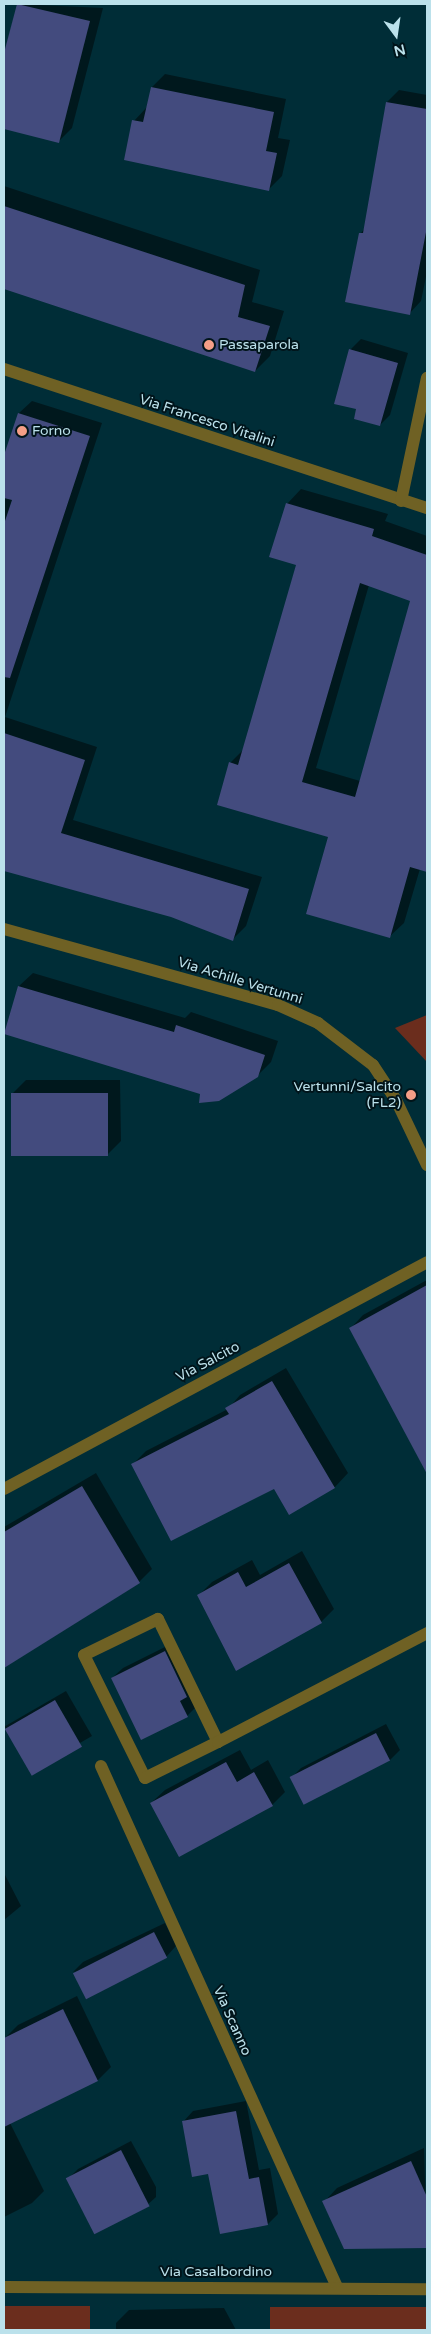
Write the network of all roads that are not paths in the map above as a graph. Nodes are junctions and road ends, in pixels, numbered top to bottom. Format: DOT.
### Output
graph roads {
  1 [pos="4,370"];
  2 [pos="427,378"];
  3 [pos="401,500"];
  4 [pos="427,508"];
  5 [pos="4,929"];
  6 [pos="427,1165"];
  7 [pos="427,1262"];
  8 [pos="4,1489"];
  9 [pos="427,1633"];
  10 [pos="218,1742"];
  11 [pos="101,1766"];
  12 [pos="4,2287"];
  13 [pos="337,2287"];
  14 [pos="427,2289"];
  1 -- 3 [label="street, Via Francesco Vitalini"];
  2 -- 3 [label="street"];
  3 -- 4 [label="street, Via Francesco Vitalini"];
  5 -- 6 [label="street, Via Achille Vertunni"];
  7 -- 8 [label="street, Via Salcito"];
  9 -- 10 [label="street"];
  10 -- 10 [label="street"];
  11 -- 13 [label="street, Via Scanno"];
  12 -- 13 [label="street, Via Casalbordino"];
  13 -- 14 [label="street, Via Casalbordino"];
}
